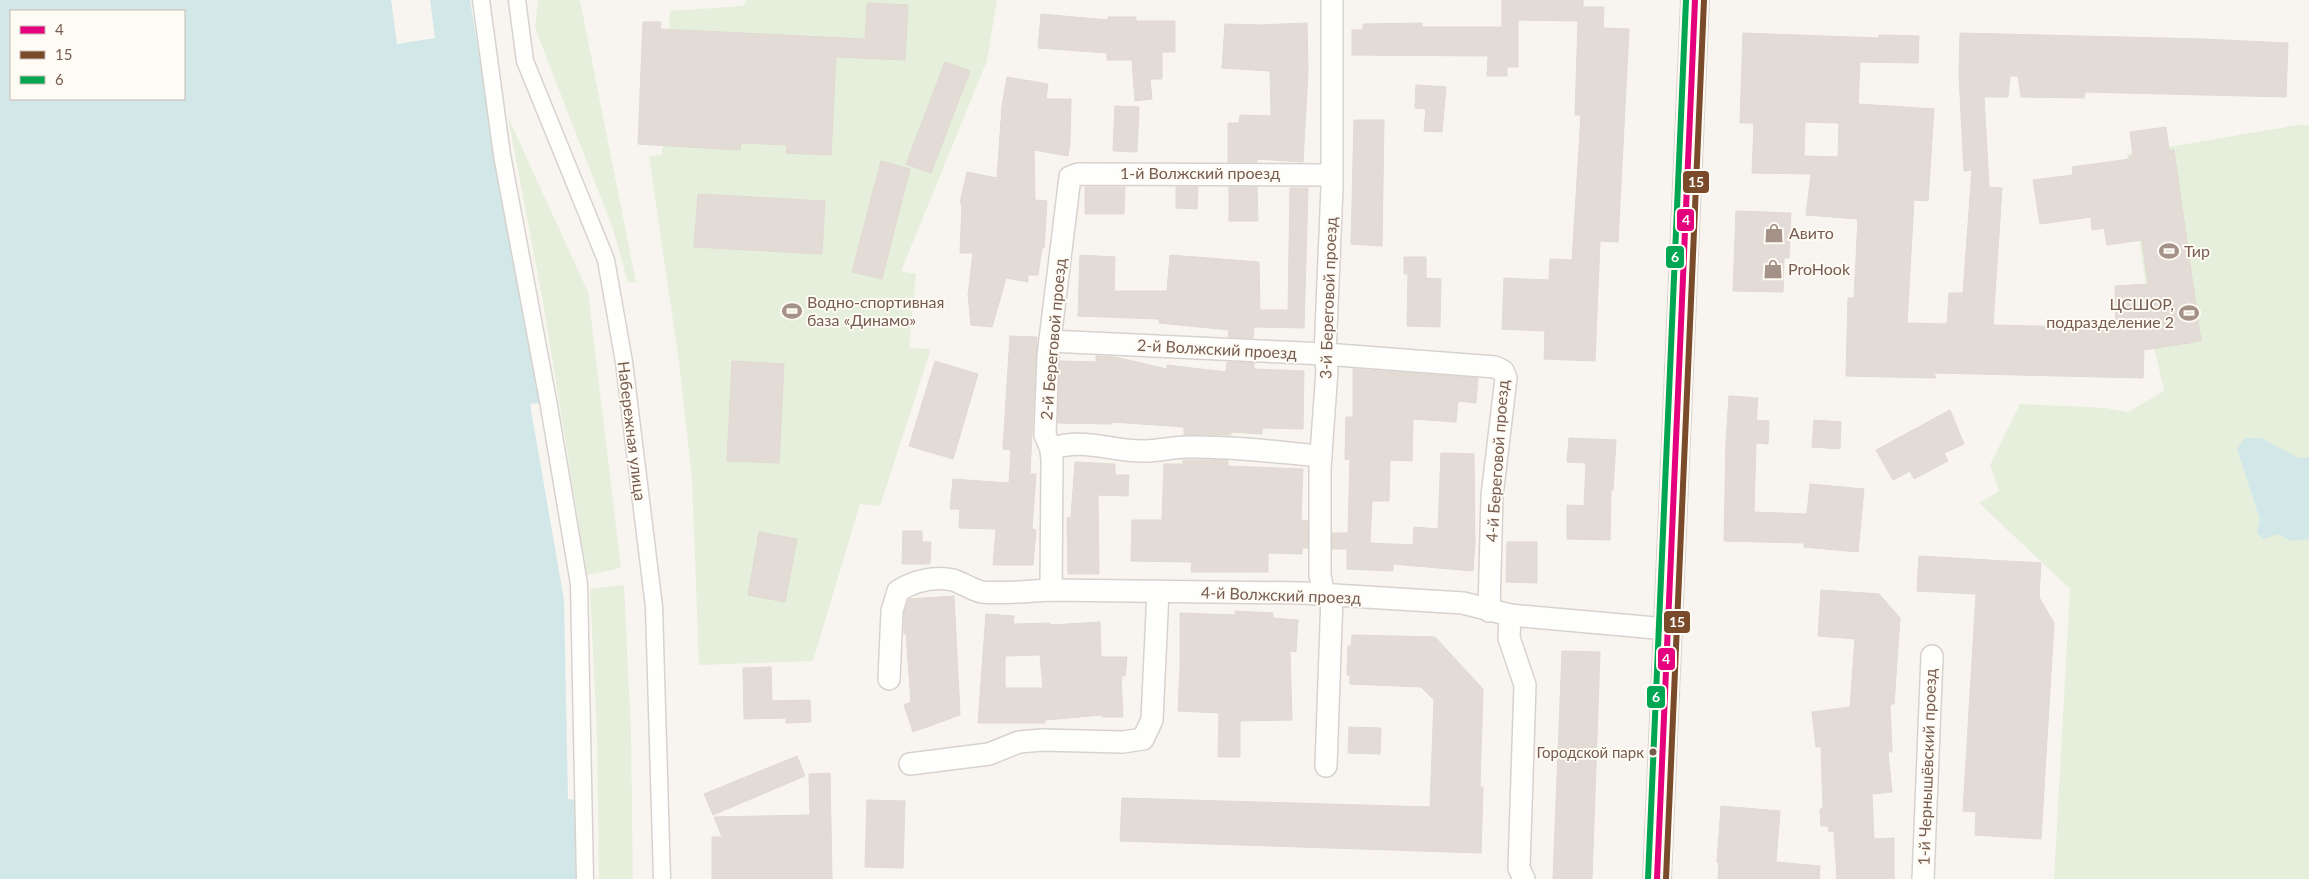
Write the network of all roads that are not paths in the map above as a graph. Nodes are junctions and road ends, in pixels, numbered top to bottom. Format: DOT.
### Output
graph roads {
  1 [pos="481,0"];
  2 [pos="517,0"];
  3 [pos="1332,0"];
  4 [pos="1695,0"];
  5 [pos="1331,175"];
  6 [pos="1070,177"];
  7 [pos="1050,341"];
  8 [pos="1325,354"];
  9 [pos="1503,370"];
  10 [pos="1052,449"];
  11 [pos="1320,456"];
  12 [pos="1051,590"];
  13 [pos="1158,591"];
  14 [pos="1328,596"];
  15 [pos="1500,613"];
  16 [pos="1667,629"];
  17 [pos="1932,656"];
  18 [pos="889,679"];
  19 [pos="910,764"];
  20 [pos="1326,766"];
  21 [pos="585,879"];
  22 [pos="662,879"];
  23 [pos="1524,879"];
  24 [pos="1657,879"];
  25 [pos="1923,879"];
  1 -- 21 [label="street"];
  2 -- 22 [label="street, Набережная улица"];
  3 -- 5 [label="street, 3-й Береговой проезд"];
  4 -- 16 [label="main road"];
  5 -- 6 [label="street, 1-й Волжский проезд"];
  5 -- 8 [label="street, 3-й Береговой проезд"];
  6 -- 7 [label="street, 2-й Береговой проезд"];
  7 -- 8 [label="street, 2-й Волжский проезд"];
  7 -- 10 [label="street, 2-й Береговой проезд"];
  8 -- 9 [label="street, 2-й Волжский проезд"];
  8 -- 11 [label="street, 3-й Береговой проезд"];
  9 -- 15 [label="street, 4-й Береговой проезд"];
  10 -- 11 [label="street"];
  10 -- 12 [label="street, 2-й Береговой проезд"];
  11 -- 14 [label="street, 3-й Береговой проезд"];
  12 -- 13 [label="street, 4-й Волжский проезд"];
  12 -- 18 [label="street, 4-й Волжский проезд"];
  13 -- 14 [label="street, 4-й Волжский проезд"];
  13 -- 19 [label="street"];
  14 -- 15 [label="street, 4-й Волжский проезд"];
  14 -- 20 [label="street, 3-й Береговой проезд"];
  15 -- 16 [label="street, 4-й Волжский проезд"];
  15 -- 23 [label="street, 4-й Береговой проезд"];
  16 -- 24 [label="main road"];
  17 -- 25 [label="street, 1-й Чернышёвский проезд"];
}
